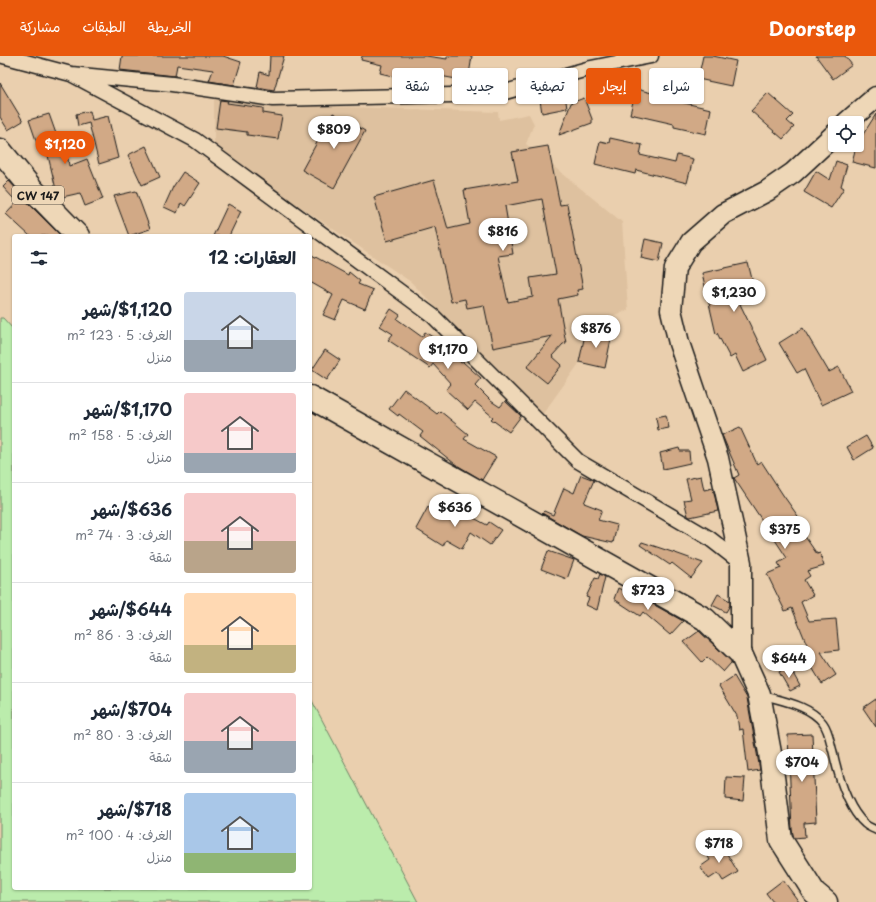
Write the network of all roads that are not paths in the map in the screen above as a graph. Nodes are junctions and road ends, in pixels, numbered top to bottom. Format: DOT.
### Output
graph roads {
  1 [pos="3,56"];
  2 [pos="651,56"];
  3 [pos="71,74"];
  4 [pos="876,97"];
  5 [pos="854,116"];
  6 [pos="828,140"];
  7 [pos="0,150"];
  8 [pos="76,234"];
  9 [pos="312,398"];
  10 [pos="741,563"];
  11 [pos="741,654"];
  12 [pos="759,694"];
  13 [pos="876,830"];
  14 [pos="826,902"];
  1 -- 3 [label="street"];
  2 -- 3 [label="street"];
  3 -- 10 [label="street"];
  4 -- 5 [label="street"];
  6 -- 10 [label="street"];
  7 -- 8 [label="main road, CW 147"];
  9 -- 11 [label="main road"];
  10 -- 11 [label="street"];
  11 -- 12 [label="main road"];
  12 -- 13 [label="lane"];
  12 -- 14 [label="main road"];
}
